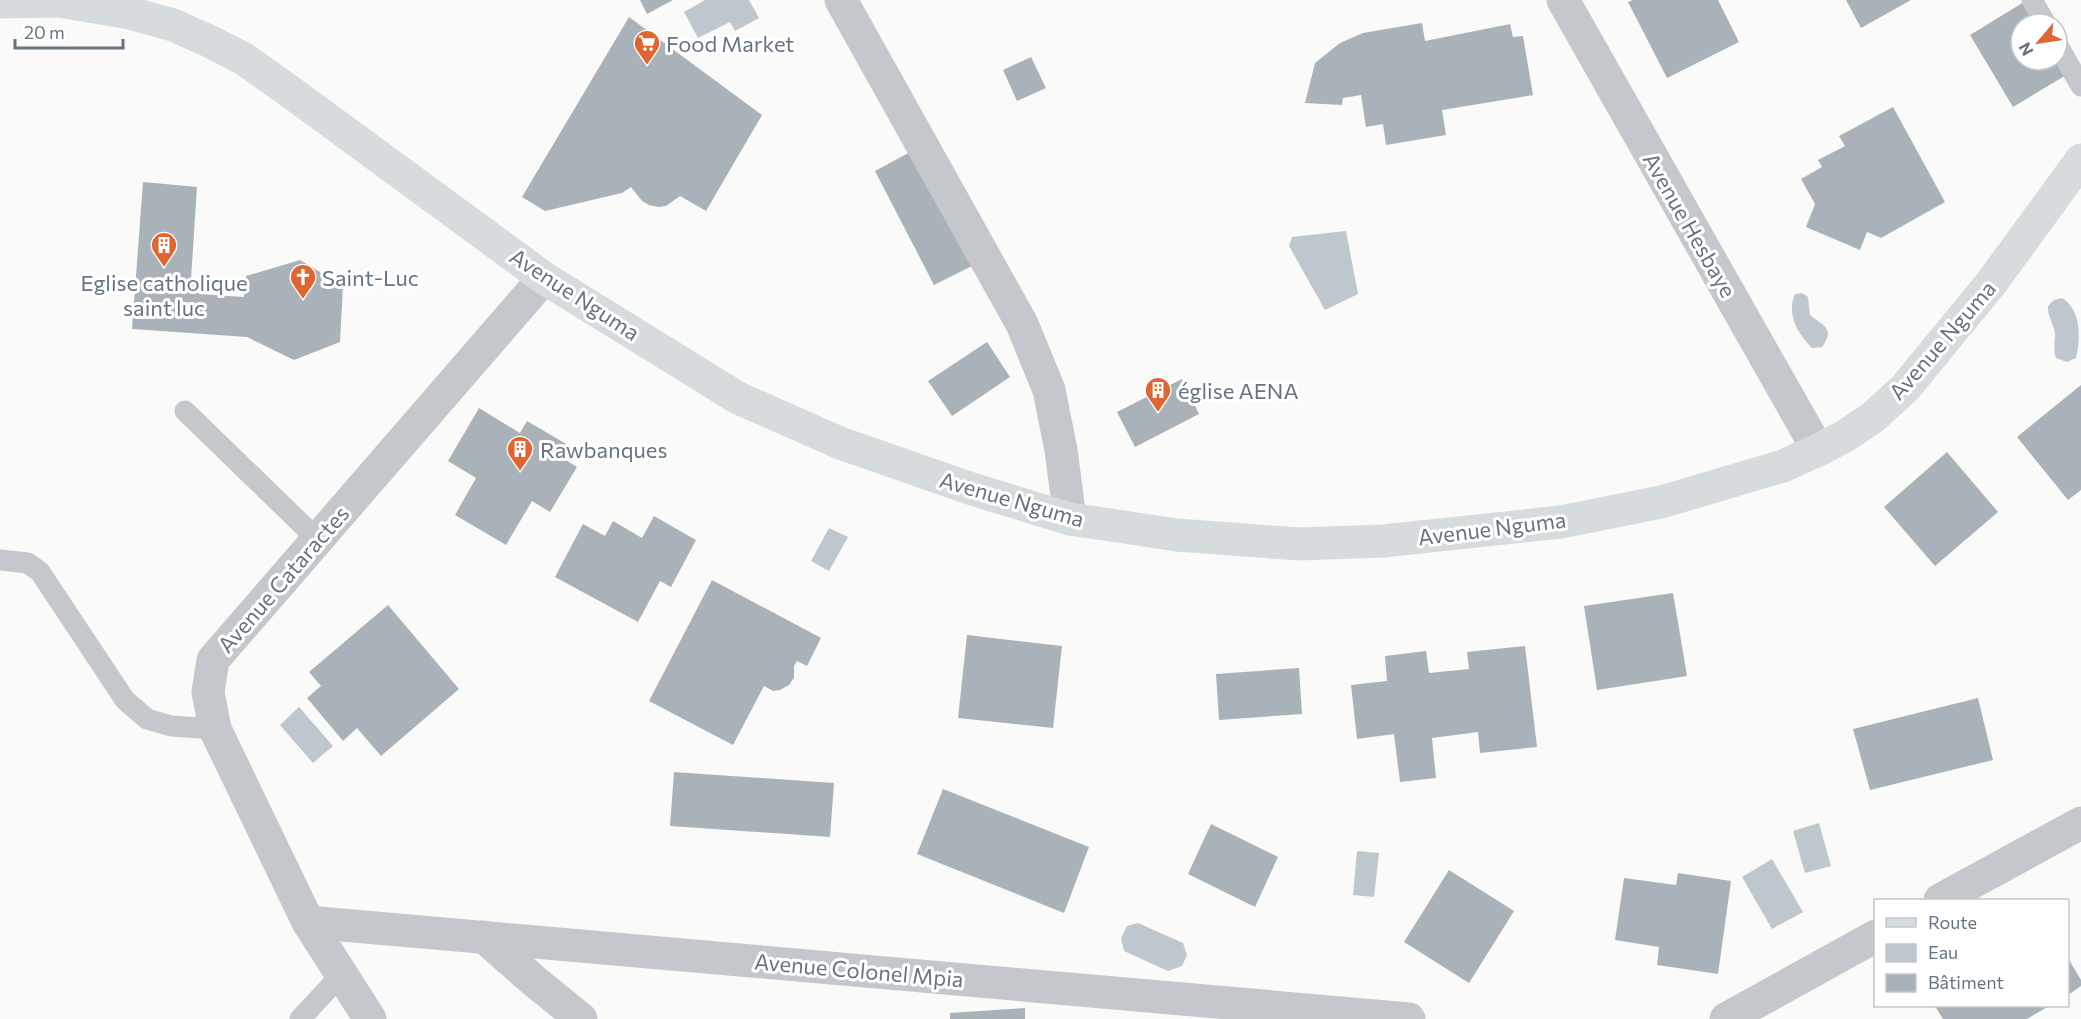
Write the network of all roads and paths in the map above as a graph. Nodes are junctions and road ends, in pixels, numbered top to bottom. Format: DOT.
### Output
graph roads {
  1 [pos="841,0"];
  2 [pos="1563,0"];
  3 [pos="0,2"];
  4 [pos="133,6"];
  5 [pos="2069,65"];
  6 [pos="2081,86"];
  7 [pos="2081,160"];
  8 [pos="544,278"];
  9 [pos="184,411"];
  10 [pos="1818,450"];
  11 [pos="1070,519"];
  12 [pos="317,539"];
  13 [pos="0,560"];
  14 [pos="215,729"];
  15 [pos="2081,823"];
  16 [pos="1942,899"];
  17 [pos="308,922"];
  18 [pos="484,937"];
  19 [pos="1874,937"];
  20 [pos="341,975"];
  21 [pos="1228,1011"];
  22 [pos="300,1019"];
  23 [pos="370,1019"];
  24 [pos="581,1019"];
  25 [pos="1409,1019"];
  26 [pos="1726,1019"];
  1 -- 11 [label="street"];
  2 -- 10 [label="street, Avenue Hesbaye"];
  3 -- 4 [label="main road, Avenue Nguma"];
  4 -- 8 [label="main road, Avenue Nguma"];
  5 -- 6 [label="lane"];
  7 -- 10 [label="main road, Avenue Nguma"];
  8 -- 11 [label="main road, Avenue Nguma"];
  8 -- 12 [label="street, Avenue Cataractes"];
  9 -- 12 [label="lane"];
  10 -- 11 [label="main road, Avenue Nguma"];
  12 -- 14 [label="street, Avenue Cataractes"];
  13 -- 14 [label="lane"];
  14 -- 17 [label="street, Avenue Cataractes"];
  15 -- 16 [label="street"];
  17 -- 18 [label="street, Avenue Colonel Mpia"];
  17 -- 20 [label="street, Avenue Cataractes"];
  18 -- 21 [label="street, Avenue Colonel Mpia"];
  18 -- 24 [label="street"];
  19 -- 26 [label="street"];
  20 -- 22 [label="lane"];
  20 -- 23 [label="street, Avenue Cataractes"];
  21 -- 25 [label="street, Avenue Colonel Mpia"];
}
